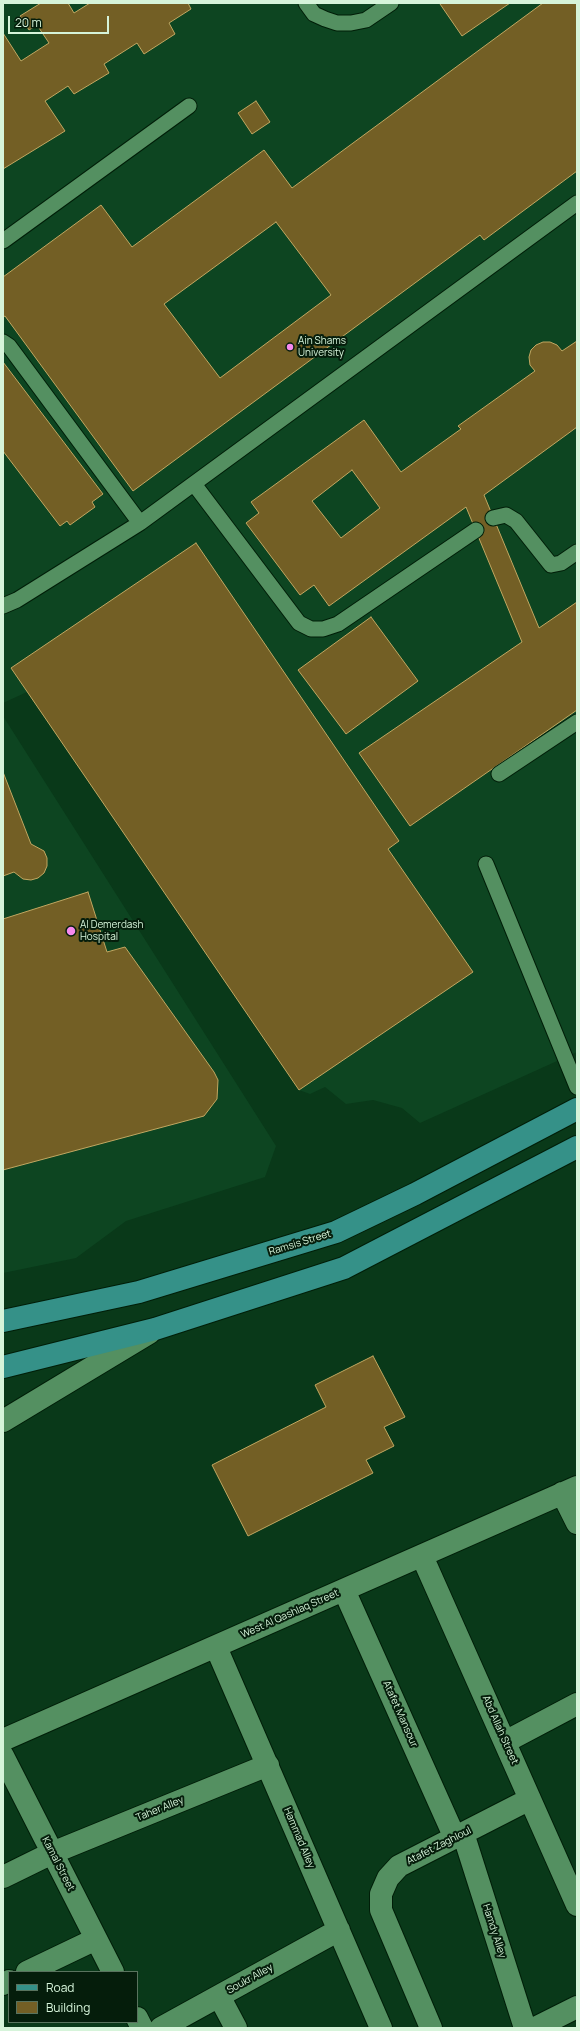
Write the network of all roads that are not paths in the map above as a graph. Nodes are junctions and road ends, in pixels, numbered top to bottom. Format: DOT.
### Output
graph roads {
  1 [pos="306,3"];
  2 [pos="391,3"];
  3 [pos="189,106"];
  4 [pos="577,203"];
  5 [pos="3,241"];
  6 [pos="3,342"];
  7 [pos="194,484"];
  8 [pos="493,518"];
  9 [pos="140,522"];
  10 [pos="476,530"];
  11 [pos="577,552"];
  12 [pos="3,606"];
  13 [pos="577,722"];
  14 [pos="499,774"];
  15 [pos="486,864"];
  16 [pos="577,1087"];
  17 [pos="577,1109"];
  18 [pos="577,1147"];
  19 [pos="3,1321"];
  20 [pos="155,1329"];
  21 [pos="3,1367"];
  22 [pos="3,1421"];
  23 [pos="570,1490"];
  24 [pos="577,1523"];
  25 [pos="422,1556"];
  26 [pos="344,1590"];
  27 [pos="216,1647"];
  28 [pos="577,1704"];
  29 [pos="3,1740"];
  30 [pos="505,1742"];
  31 [pos="3,1756"];
  32 [pos="268,1765"];
  33 [pos="530,1799"];
  34 [pos="459,1835"];
  35 [pos="52,1853"];
  36 [pos="3,1876"];
  37 [pos="577,1904"];
  38 [pos="339,1930"];
  39 [pos="96,1938"];
  40 [pos="29,1971"];
  41 [pos="112,1971"];
  42 [pos="219,1996"];
  43 [pos="577,2007"];
  44 [pos="161,2028"];
  45 [pos="236,2028"];
  46 [pos="381,2028"];
  47 [pos="431,2028"];
  48 [pos="525,2028"];
  49 [pos="535,2028"];
  1 -- 2 [label="lane"];
  3 -- 5 [label="lane"];
  4 -- 7 [label="lane"];
  6 -- 9 [label="lane"];
  7 -- 9 [label="lane"];
  7 -- 10 [label="lane"];
  8 -- 11 [label="lane"];
  9 -- 12 [label="lane"];
  13 -- 14 [label="lane"];
  15 -- 16 [label="lane"];
  17 -- 19 [label="main road, Ramsis Street"];
  18 -- 20 [label="main road"];
  20 -- 21 [label="main road"];
  20 -- 22 [label="street"];
  23 -- 24 [label="street"];
  23 -- 25 [label="street, West Al Qashlaq Street"];
  25 -- 26 [label="street, West Al Qashlaq Street"];
  25 -- 30 [label="street, Abd Allah Street"];
  26 -- 27 [label="street, West Al Qashlaq Street"];
  26 -- 34 [label="street, Atafet Mansour"];
  27 -- 29 [label="street, West Al Qashlaq Street"];
  27 -- 32 [label="street, Hammad Alley"];
  28 -- 30 [label="street"];
  30 -- 33 [label="street, Abd Allah Street"];
  31 -- 35 [label="street, Kamal Street"];
  32 -- 35 [label="street, Taher Alley"];
  32 -- 38 [label="street, Hammad Alley"];
  33 -- 34 [label="street, Atafet Zaghloul"];
  33 -- 37 [label="street, Abd Allah Street"];
  34 -- 47 [label="street, Atafet Zaghloul"];
  34 -- 48 [label="street, Hamdy Alley"];
  35 -- 36 [label="street, Taher Alley"];
  35 -- 39 [label="street, Kamal Street"];
  38 -- 42 [label="street, Soukr Alley"];
  38 -- 46 [label="street, Hammad Alley"];
  39 -- 40 [label="street"];
  39 -- 41 [label="street, Kamal Street"];
  42 -- 44 [label="street, Soukr Alley"];
  42 -- 45 [label="street"];
  43 -- 49 [label="street"];
}
